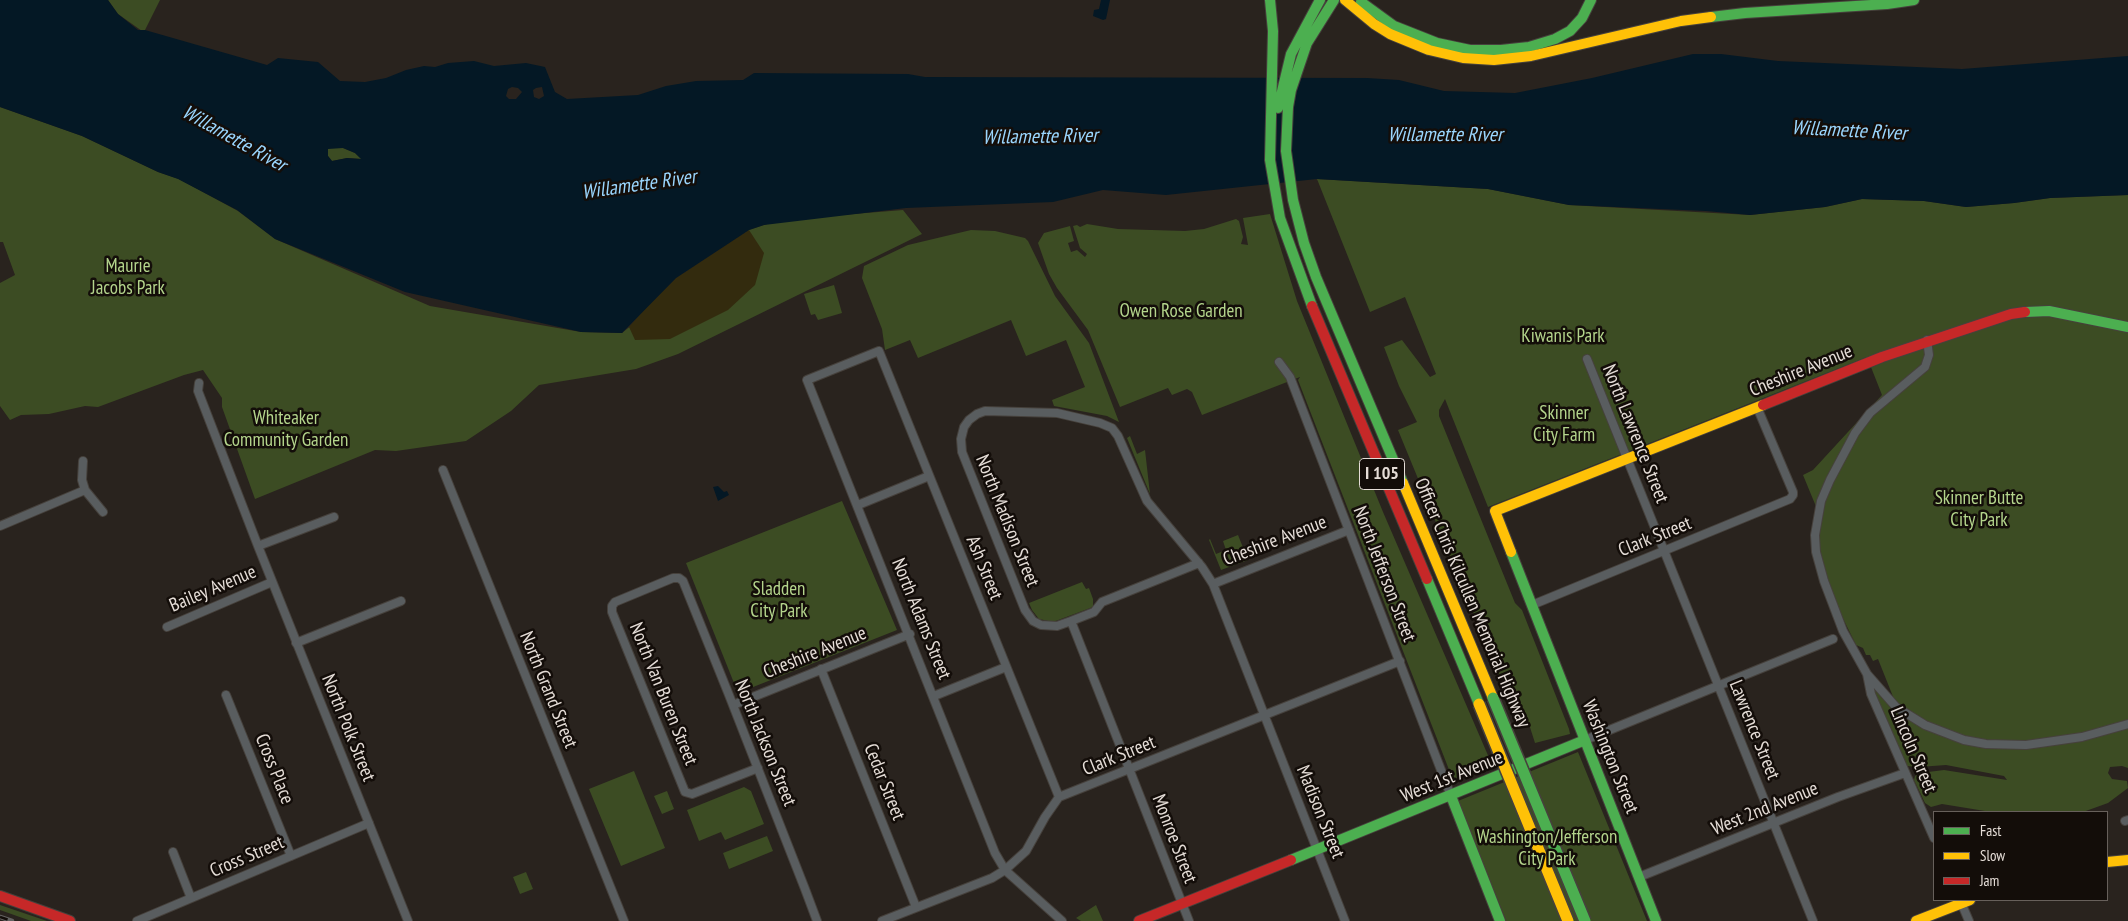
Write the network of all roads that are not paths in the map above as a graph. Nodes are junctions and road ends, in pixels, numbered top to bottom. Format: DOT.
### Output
graph roads {
  1 [pos="1270,0"];
  2 [pos="1320,0"];
  3 [pos="1334,0"];
  4 [pos="1345,0"];
  5 [pos="1358,0"];
  6 [pos="1591,0"];
  7 [pos="1914,0"];
  8 [pos="1289,244"];
  9 [pos="2128,327"];
  10 [pos="1927,340"];
  11 [pos="879,351"];
  12 [pos="1587,359"];
  13 [pos="1279,362"];
  14 [pos="199,383"];
  15 [pos="1757,407"];
  16 [pos="1628,460"];
  17 [pos="83,461"];
  18 [pos="443,470"];
  19 [pos="929,476"];
  20 [pos="85,490"];
  21 [pos="858,505"];
  22 [pos="1496,511"];
  23 [pos="103,512"];
  24 [pos="334,517"];
  25 [pos="0,526"];
  26 [pos="1349,530"];
  27 [pos="258,546"];
  28 [pos="1665,550"];
  29 [pos="1199,563"];
  30 [pos="272,582"];
  31 [pos="1213,584"];
  32 [pos="401,602"];
  33 [pos="1532,605"];
  34 [pos="612,606"];
  35 [pos="1071,621"];
  36 [pos="1041,625"];
  37 [pos="167,626"];
  38 [pos="910,634"];
  39 [pos="1833,639"];
  40 [pos="296,642"];
  41 [pos="1400,661"];
  42 [pos="1006,667"];
  43 [pos="821,669"];
  44 [pos="1866,674"];
  45 [pos="1719,686"];
  46 [pos="226,695"];
  47 [pos="934,696"];
  48 [pos="733,705"];
  49 [pos="1265,716"];
  50 [pos="2128,724"];
  51 [pos="1585,740"];
  52 [pos="758,768"];
  53 [pos="1129,770"];
  54 [pos="1905,773"];
  55 [pos="1451,796"];
  56 [pos="1059,797"];
  57 [pos="369,823"];
  58 [pos="1774,823"];
  59 [pos="1933,836"];
  60 [pos="1317,850"];
  61 [pos="172,852"];
  62 [pos="292,856"];
  63 [pos="2128,860"];
  64 [pos="2108,862"];
  65 [pos="1005,870"];
  66 [pos="1639,877"];
  67 [pos="0,896"];
  68 [pos="191,898"];
  69 [pos="1964,901"];
  70 [pos="1182,904"];
  71 [pos="916,907"];
  72 [pos="70,921"];
  73 [pos="137,921"];
  74 [pos="408,921"];
  75 [pos="624,921"];
  76 [pos="817,921"];
  77 [pos="882,921"];
  78 [pos="1062,921"];
  79 [pos="1139,921"];
  80 [pos="1189,921"];
  81 [pos="1345,921"];
  82 [pos="1500,921"];
  83 [pos="1568,921"];
  84 [pos="1585,921"];
  85 [pos="1656,921"];
  86 [pos="1813,921"];
  87 [pos="1916,921"];
  88 [pos="1969,921"];
  1 -- 8 [label="main road"];
  2 -- 8 [label="main road, I 105"];
  3 -- 84 [label="main road, Officer Chris Kilcullen Memorial Highway / I 105, bridge"];
  4 -- 7 [label="main road"];
  5 -- 6 [label="main road"];
  8 -- 83 [label="main road, Officer Chris Kilcullen Memorial Highway / I 105, bridge"];
  9 -- 10 [label="main road, Cheshire Avenue"];
  10 -- 15 [label="main road, Cheshire Avenue"];
  10 -- 44 [label="street"];
  11 -- 19 [label="street, Ash Street"];
  11 -- 21 [label="street, North Adams Street"];
  12 -- 16 [label="street, North Lawrence Street"];
  13 -- 26 [label="street, North Jefferson Street"];
  14 -- 27 [label="street, North Polk Street"];
  15 -- 16 [label="main road, Cheshire Avenue"];
  15 -- 28 [label="street, Clark Street"];
  16 -- 22 [label="main road, Cheshire Avenue"];
  16 -- 28 [label="street, North Lawrence Street"];
  17 -- 20 [label="street"];
  18 -- 75 [label="street, North Grand Street"];
  19 -- 21 [label="street"];
  19 -- 42 [label="street, Ash Street"];
  20 -- 23 [label="street"];
  20 -- 25 [label="street"];
  21 -- 38 [label="street, North Adams Street"];
  22 -- 33 [label="main road, Washington Street"];
  24 -- 27 [label="street"];
  26 -- 31 [label="street, Cheshire Avenue"];
  26 -- 41 [label="street, North Jefferson Street"];
  27 -- 30 [label="street, North Polk Street"];
  28 -- 33 [label="street, Clark Street"];
  28 -- 45 [label="street, Lawrence Street"];
  29 -- 31 [label="street, North Madison Street"];
  29 -- 35 [label="street, Cheshire Avenue"];
  29 -- 36 [label="street, North Madison Street"];
  30 -- 37 [label="street, Bailey Avenue"];
  30 -- 40 [label="street, North Polk Street"];
  31 -- 49 [label="street, North Madison Street"];
  32 -- 40 [label="street"];
  33 -- 51 [label="main road, Washington Street"];
  34 -- 48 [label="street, North Jackson Street"];
  34 -- 52 [label="street, North Van Buren Street"];
  35 -- 36 [label="street, Cheshire Avenue"];
  35 -- 53 [label="street, Monroe Street"];
  38 -- 43 [label="street, Cheshire Avenue"];
  38 -- 47 [label="street, North Adams Street"];
  39 -- 45 [label="street, West 1st Avenue"];
  40 -- 57 [label="street, North Polk Street"];
  41 -- 49 [label="street, Clark Street"];
  41 -- 55 [label="street, North Jefferson Street"];
  42 -- 47 [label="street"];
  42 -- 56 [label="street, Ash Street"];
  43 -- 48 [label="street, Cheshire Avenue"];
  43 -- 71 [label="street, Cedar Street"];
  44 -- 50 [label="street"];
  44 -- 54 [label="street, Lincoln Street"];
  45 -- 51 [label="street, West 1st Avenue"];
  45 -- 58 [label="street, Lawrence Street"];
  46 -- 62 [label="street, Cross Place"];
  47 -- 65 [label="street, North Adams Street"];
  48 -- 52 [label="street, North Jackson Street"];
  49 -- 53 [label="street, Clark Street"];
  49 -- 60 [label="street, Madison Street"];
  51 -- 55 [label="main road, West 1st Avenue"];
  51 -- 66 [label="main road, Washington Street"];
  52 -- 76 [label="street, North Jackson Street"];
  53 -- 56 [label="street, Clark Street"];
  53 -- 70 [label="street, Monroe Street"];
  54 -- 58 [label="street, West 2nd Avenue"];
  54 -- 59 [label="street, Lincoln Street"];
  55 -- 60 [label="main road, West 1st Avenue"];
  55 -- 82 [label="main road"];
  56 -- 65 [label="street"];
  57 -- 62 [label="street, Cross Street"];
  57 -- 74 [label="street, North Polk Street"];
  58 -- 66 [label="street, West 2nd Avenue"];
  58 -- 86 [label="street, Lawrence Street"];
  60 -- 70 [label="main road, West 1st Avenue"];
  60 -- 81 [label="street, Madison Street"];
  61 -- 68 [label="street"];
  62 -- 68 [label="street, Cross Street"];
  63 -- 64 [label="main road"];
  65 -- 71 [label="street"];
  65 -- 78 [label="street"];
  66 -- 85 [label="main road, Washington Street"];
  67 -- 72 [label="main road"];
  68 -- 73 [label="street, Cross Street"];
  69 -- 87 [label="main road"];
  69 -- 88 [label="street"];
  70 -- 79 [label="main road, West 1st Avenue"];
  70 -- 80 [label="street, Monroe Street"];
  71 -- 77 [label="street"];
}
